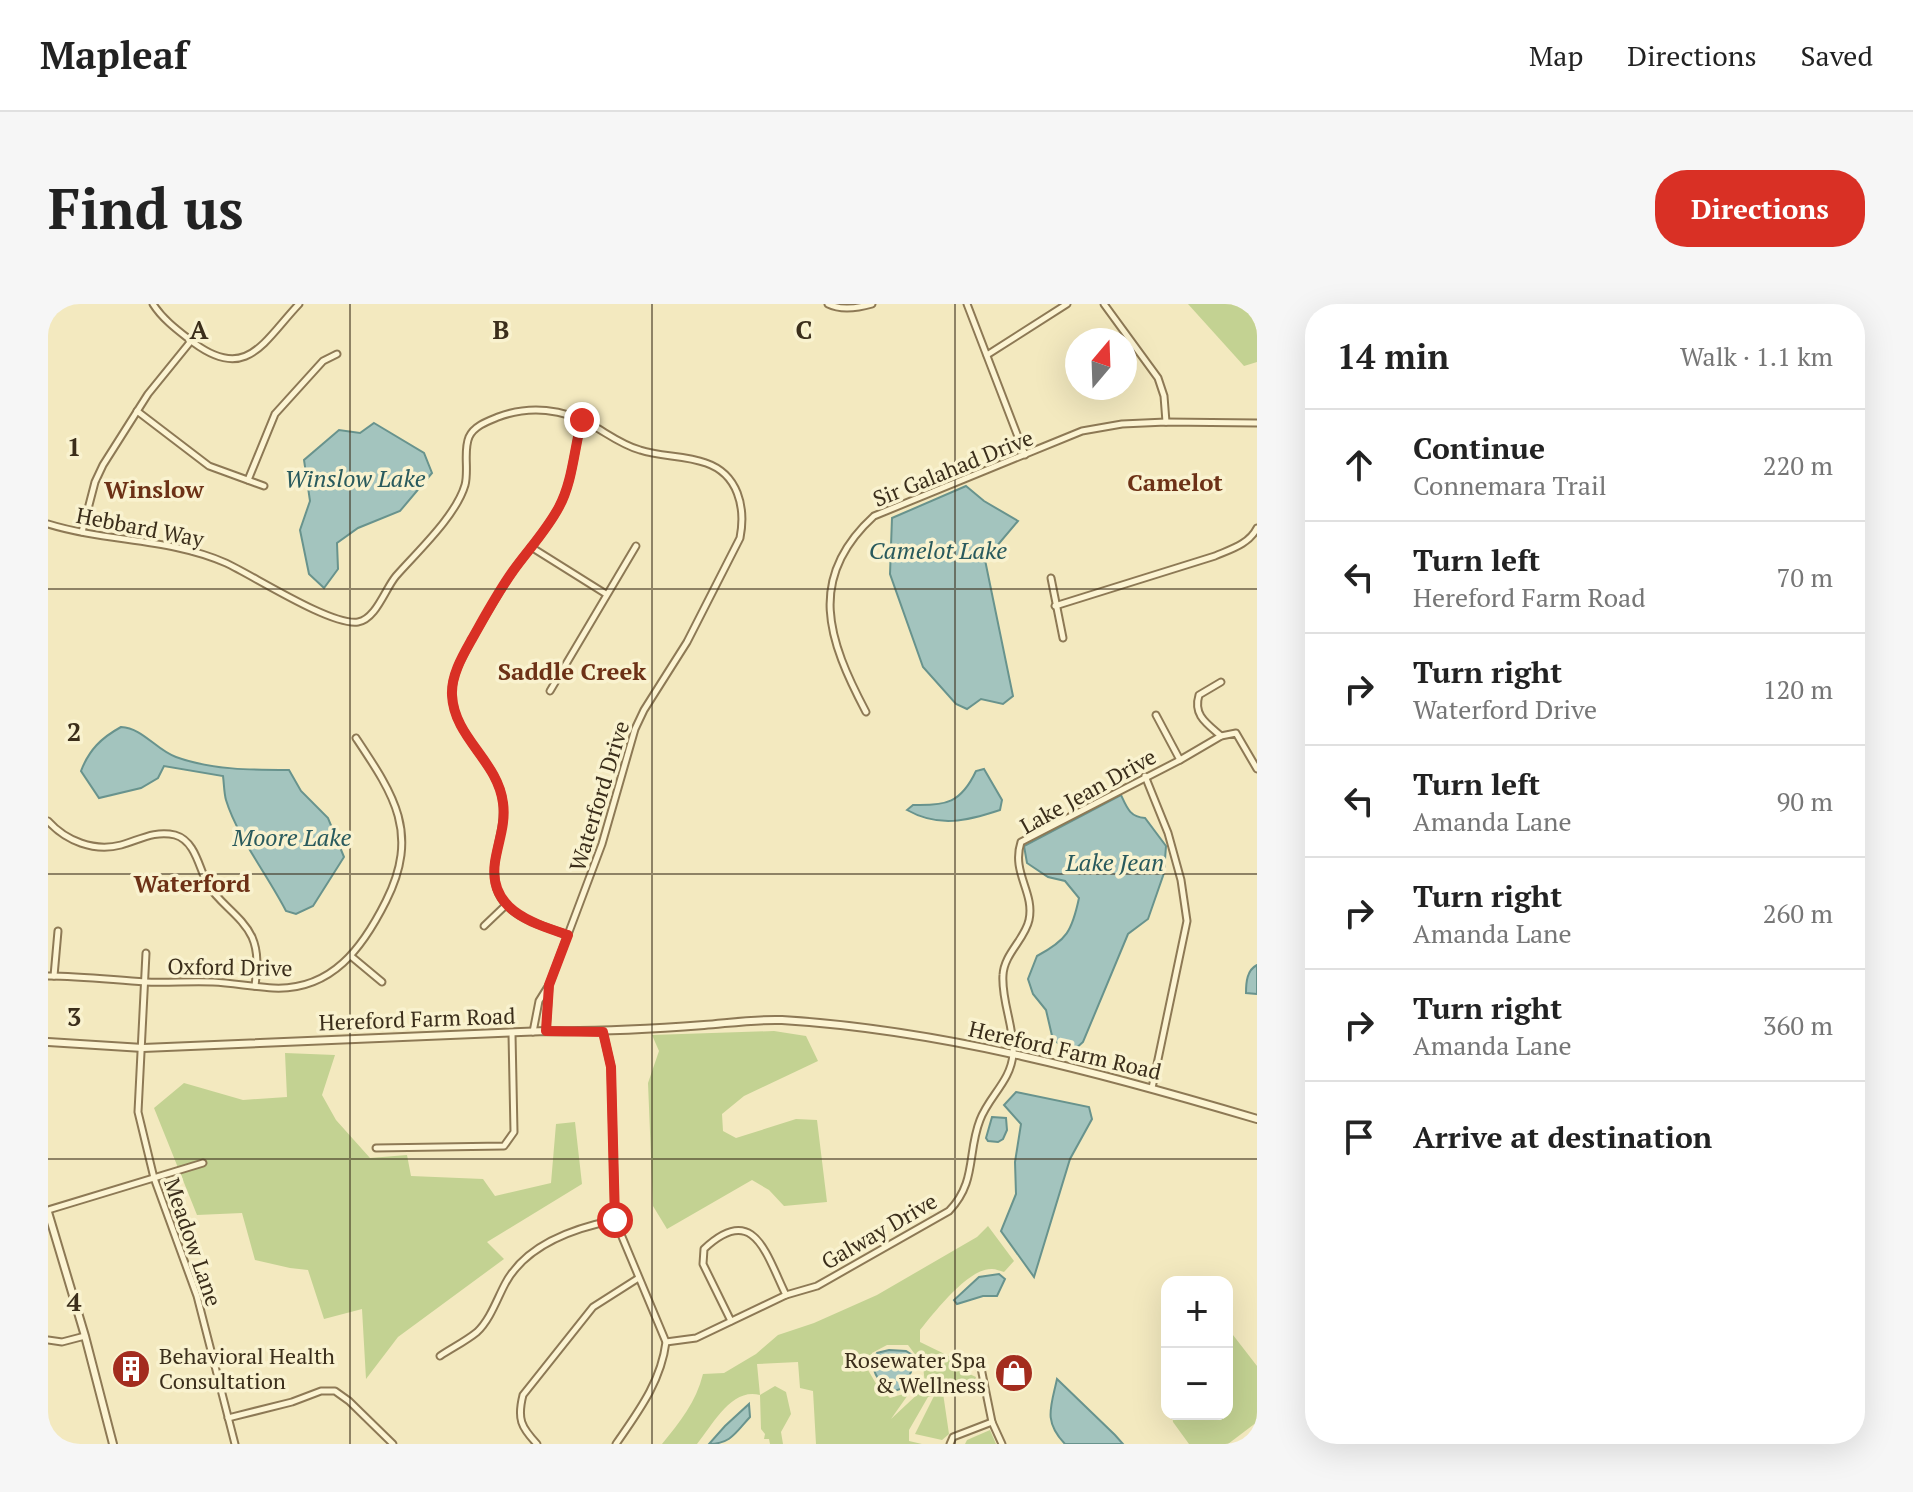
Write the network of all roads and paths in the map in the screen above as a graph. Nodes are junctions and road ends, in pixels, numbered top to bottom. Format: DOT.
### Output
graph roads {
  1 [pos="153,304"];
  2 [pos="299,304"];
  3 [pos="828,304"];
  4 [pos="872,304"];
  5 [pos="967,304"];
  6 [pos="1067,304"];
  7 [pos="1104,304"];
  8 [pos="191,341"];
  9 [pos="337,354"];
  10 [pos="987,355"];
  11 [pos="137,411"];
  12 [pos="582,420"];
  13 [pos="1166,422"];
  14 [pos="1257,423"];
  15 [pos="1025,455"];
  16 [pos="248,480"];
  17 [pos="264,486"];
  18 [pos="48,524"];
  19 [pos="1257,528"];
  20 [pos="82,532"];
  21 [pos="636,546"];
  22 [pos="531,547"];
  23 [pos="1051,578"];
  24 [pos="268,585"];
  25 [pos="606,594"];
  26 [pos="1055,606"];
  27 [pos="1063,638"];
  28 [pos="1221,682"];
  29 [pos="550,691"];
  30 [pos="866,712"];
  31 [pos="1156,715"];
  32 [pos="1221,736"];
  33 [pos="356,738"];
  34 [pos="1180,760"];
  35 [pos="1257,769"];
  36 [pos="1145,776"];
  37 [pos="48,821"];
  38 [pos="506,905"];
  39 [pos="484,926"];
  40 [pos="58,931"];
  41 [pos="568,935"];
  42 [pos="146,953"];
  43 [pos="351,957"];
  44 [pos="51,976"];
  45 [pos="146,982"];
  46 [pos="382,982"];
  47 [pos="549,985"];
  48 [pos="255,986"];
  49 [pos="539,1001"];
  50 [pos="547,1003"];
  51 [pos="546,1031"];
  52 [pos="533,1032"];
  53 [pos="603,1032"];
  54 [pos="512,1034"];
  55 [pos="48,1042"];
  56 [pos="143,1048"];
  57 [pos="1013,1054"];
  58 [pos="1152,1088"];
  59 [pos="1257,1119"];
  60 [pos="376,1148"];
  61 [pos="203,1163"];
  62 [pos="154,1178"];
  63 [pos="48,1211"];
  64 [pos="615,1220"];
  65 [pos="637,1279"];
  66 [pos="786,1295"];
  67 [pos="731,1321"];
  68 [pos="85,1336"];
  69 [pos="48,1340"];
  70 [pos="666,1342"];
  71 [pos="440,1356"];
  72 [pos="972,1363"];
  73 [pos="228,1418"];
  74 [pos="992,1422"];
  75 [pos="113,1444"];
  76 [pos="235,1444"];
  77 [pos="393,1444"];
  78 [pos="537,1444"];
  79 [pos="616,1444"];
  80 [pos="950,1444"];
  81 [pos="1002,1444"];
  1 -- 8 [label="street"];
  2 -- 8 [label="street"];
  3 -- 4 [label="street"];
  5 -- 10 [label="street"];
  6 -- 10 [label="street"];
  7 -- 13 [label="street"];
  8 -- 11 [label="street"];
  9 -- 16 [label="street"];
  10 -- 15 [label="street"];
  11 -- 16 [label="street"];
  11 -- 20 [label="street"];
  12 -- 22 [label="street"];
  12 -- 24 [label="street, Waterford Drive"];
  12 -- 41 [label="street, Waterford Drive"];
  13 -- 14 [label="street, Sir Galahad Drive"];
  13 -- 15 [label="street, Sir Galahad Drive"];
  15 -- 30 [label="street, Sir Galahad Drive"];
  16 -- 17 [label="street"];
  18 -- 20 [label="street, Hebbard Way"];
  19 -- 26 [label="street"];
  20 -- 24 [label="street, Hebbard Way"];
  21 -- 25 [label="street"];
  22 -- 25 [label="street"];
  22 -- 38 [label="street"];
  23 -- 26 [label="street"];
  25 -- 29 [label="street"];
  26 -- 27 [label="street"];
  28 -- 32 [label="street"];
  31 -- 34 [label="street"];
  32 -- 34 [label="street, Lake Jean Drive"];
  32 -- 35 [label="street, Lake Jean Drive"];
  33 -- 43 [label="street, Oxford Drive"];
  34 -- 36 [label="street, Lake Jean Drive"];
  36 -- 57 [label="street, Lake Jean Drive"];
  36 -- 58 [label="street"];
  37 -- 48 [label="street"];
  38 -- 39 [label="street"];
  38 -- 41 [label="street"];
  40 -- 44 [label="street"];
  41 -- 47 [label="street, Waterford Drive"];
  42 -- 45 [label="street, Meadow Lane"];
  43 -- 46 [label="street"];
  43 -- 48 [label="street, Oxford Drive"];
  44 -- 45 [label="street, Oxford Drive"];
  45 -- 48 [label="street, Oxford Drive"];
  45 -- 56 [label="street, Meadow Lane"];
  47 -- 49 [label="street, Waterford Drive"];
  47 -- 50 [label="street, Waterford Drive"];
  49 -- 50 [label="street"];
  49 -- 52 [label="street, Waterford Drive"];
  50 -- 51 [label="street, Waterford Drive"];
  51 -- 52 [label="street, Hereford Farm Road"];
  51 -- 53 [label="street, Hereford Farm Road"];
  52 -- 54 [label="street, Hereford Farm Road"];
  53 -- 57 [label="street, Hereford Farm Road"];
  53 -- 64 [label="street"];
  54 -- 56 [label="street, Hereford Farm Road"];
  54 -- 60 [label="street"];
  55 -- 56 [label="street, Hereford Farm Road"];
  56 -- 62 [label="street, Meadow Lane"];
  57 -- 58 [label="street, Hereford Farm Road"];
  57 -- 66 [label="street, Galway Drive"];
  58 -- 59 [label="street, Hereford Farm Road"];
  61 -- 62 [label="street"];
  62 -- 63 [label="street"];
  62 -- 73 [label="street, Meadow Lane"];
  63 -- 68 [label="street"];
  64 -- 65 [label="street"];
  64 -- 71 [label="street"];
  65 -- 70 [label="street"];
  65 -- 78 [label="street"];
  66 -- 67 [label="street, Galway Drive"];
  66 -- 67 [label="street"];
  67 -- 70 [label="street, Galway Drive"];
  68 -- 69 [label="street"];
  68 -- 75 [label="street"];
  70 -- 79 [label="street"];
  72 -- 74 [label="street"];
  73 -- 76 [label="street, Meadow Lane"];
  73 -- 77 [label="street"];
  74 -- 80 [label="street"];
  74 -- 81 [label="street"];
}
